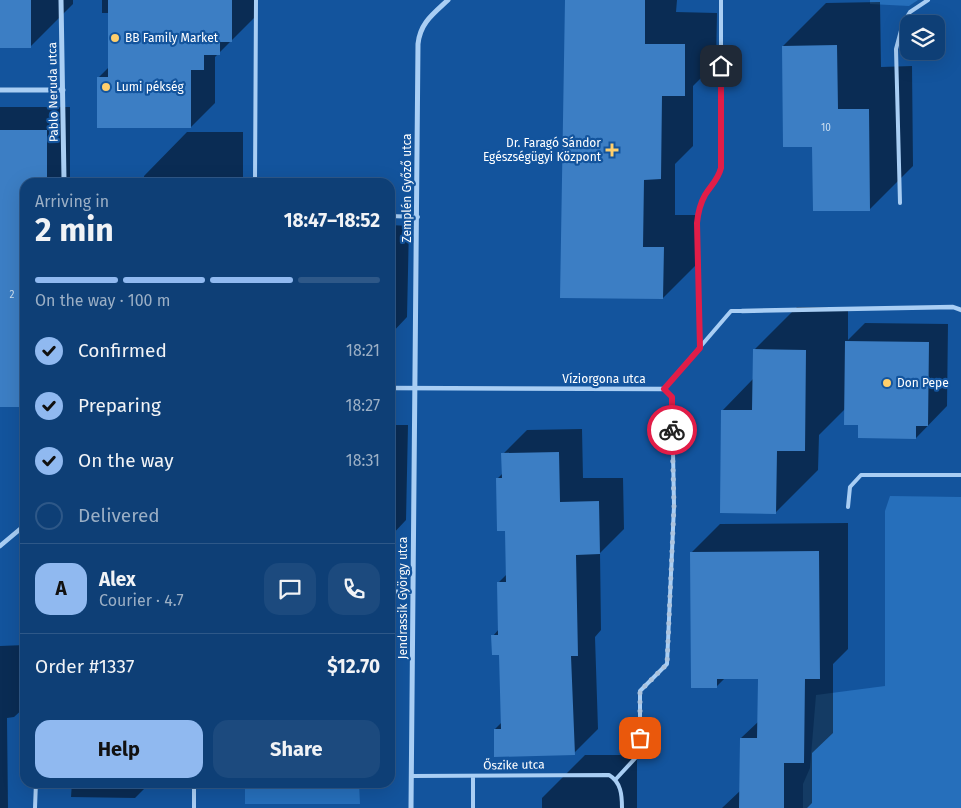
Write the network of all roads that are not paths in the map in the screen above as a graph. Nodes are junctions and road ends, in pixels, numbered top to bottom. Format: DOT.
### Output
graph roads {
  1 [pos="61,0"];
  2 [pos="256,0"];
  3 [pos="448,0"];
  4 [pos="722,0"];
  5 [pos="928,0"];
  6 [pos="0,90"];
  7 [pos="63,90"];
  8 [pos="66,178"];
  9 [pos="255,178"];
  10 [pos="900,203"];
  11 [pos="395,216"];
  12 [pos="418,217"];
  13 [pos="961,310"];
  14 [pos="742,311"];
  15 [pos="700,348"];
  16 [pos="395,388"];
  17 [pos="415,388"];
  18 [pos="664,389"];
  19 [pos="961,475"];
  20 [pos="848,507"];
  21 [pos="20,529"];
  22 [pos="0,546"];
  23 [pos="395,592"];
  24 [pos="413,592"];
  25 [pos="412,776"];
  26 [pos="473,776"];
  27 [pos="616,779"];
  28 [pos="36,788"];
  29 [pos="194,788"];
  30 [pos="35,808"];
  31 [pos="194,808"];
  32 [pos="412,808"];
  33 [pos="473,808"];
  34 [pos="622,808"];
  1 -- 7 [label="street, Pablo Neruda utca"];
  2 -- 9 [label="lane"];
  3 -- 12 [label="street, Zemplén Győző utca"];
  4 -- 15 [label="lane"];
  5 -- 10 [label="lane"];
  6 -- 7 [label="street"];
  7 -- 8 [label="street, Pablo Neruda utca"];
  11 -- 12 [label="lane"];
  12 -- 17 [label="street, Zemplén Győző utca"];
  13 -- 14 [label="street, Víziorgona utca"];
  14 -- 15 [label="lane, Víziorgona utca"];
  15 -- 18 [label="lane, Víziorgona utca"];
  16 -- 17 [label="street, Víziorgona utca"];
  17 -- 18 [label="street, Víziorgona utca"];
  17 -- 24 [label="street, Jendrassik György utca"];
  18 -- 27 [label="lane"];
  19 -- 20 [label="lane"];
  21 -- 22 [label="street"];
  23 -- 24 [label="street"];
  24 -- 25 [label="street, Jendrassik György utca"];
  25 -- 26 [label="lane, Őszike utca"];
  25 -- 32 [label="street, Jendrassik György utca"];
  26 -- 27 [label="lane, Őszike utca"];
  26 -- 33 [label="lane"];
  27 -- 34 [label="lane"];
  28 -- 30 [label="lane"];
  29 -- 31 [label="lane"];
}
